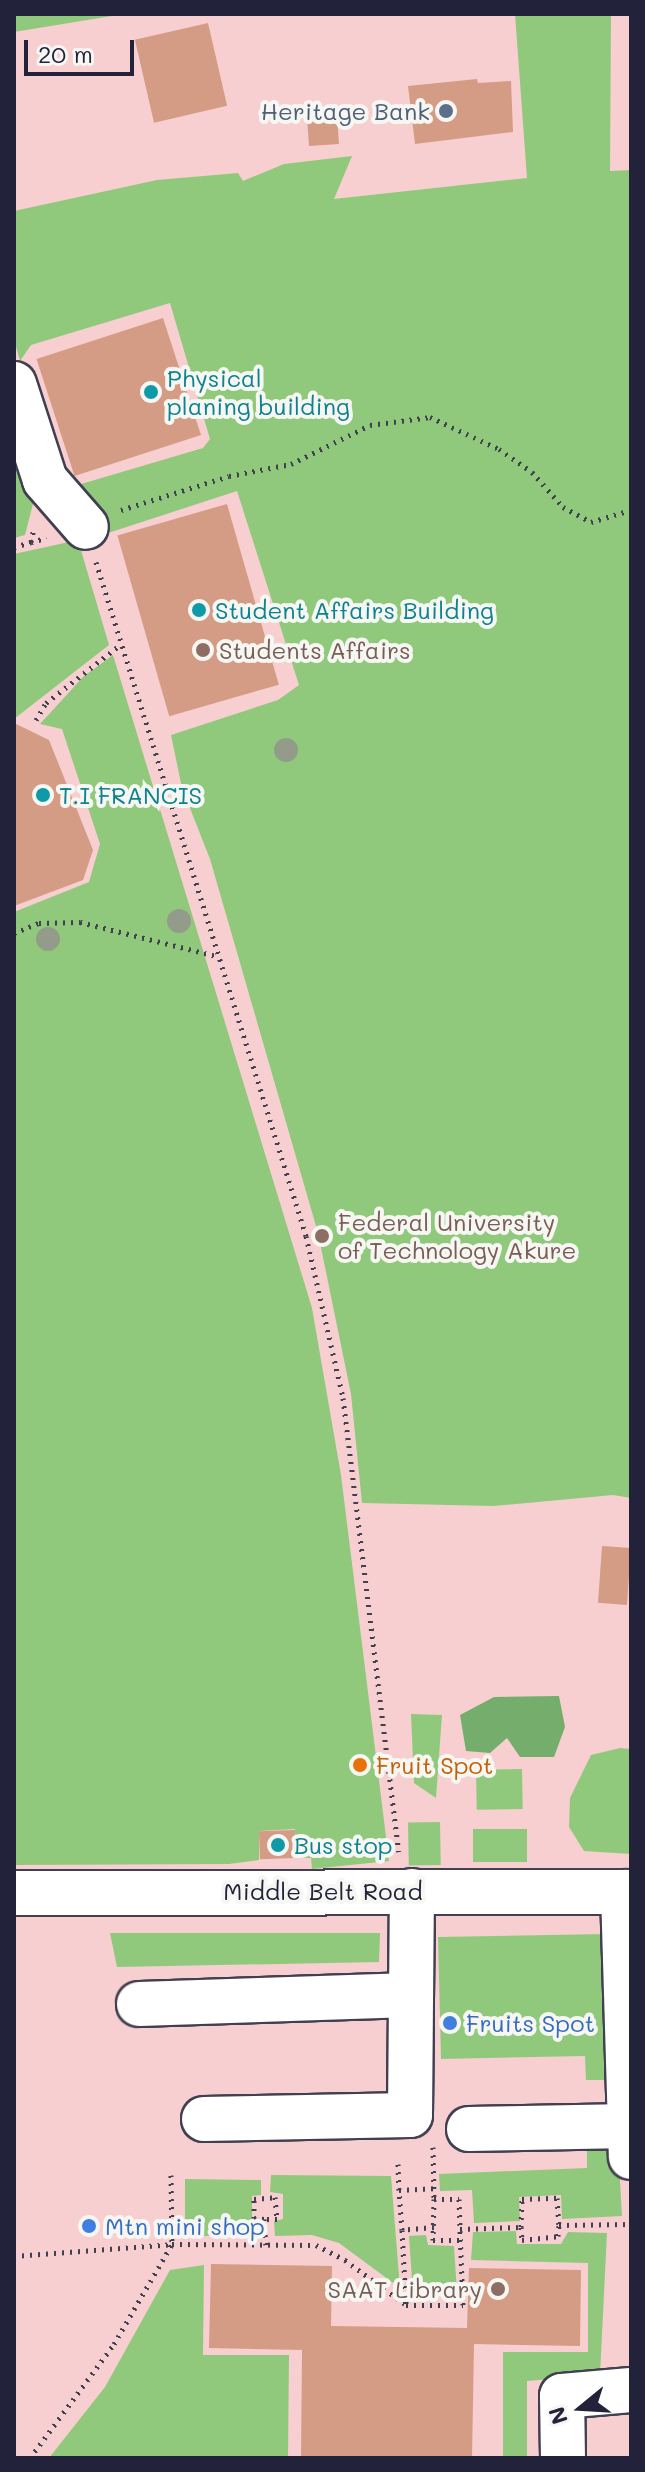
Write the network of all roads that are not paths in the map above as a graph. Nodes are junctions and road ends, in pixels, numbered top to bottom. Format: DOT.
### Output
graph roads {
  1 [pos="17,406"];
  2 [pos="80,518"];
  3 [pos="408,1891"];
  4 [pos="627,1892"];
  5 [pos="14,1893"];
  6 [pos="411,1995"];
  7 [pos="139,2004"];
  8 [pos="204,2119"];
  9 [pos="630,2126"];
  10 [pos="469,2129"];
  11 [pos="631,2157"];
  12 [pos="631,2390"];
  13 [pos="563,2458"];
  1 -- 2 [label="street"];
  3 -- 4 [label="street, Middle Belt Road"];
  3 -- 5 [label="street, Middle Belt Road"];
  3 -- 6 [label="street"];
  4 -- 9 [label="street"];
  6 -- 7 [label="street"];
  6 -- 8 [label="street"];
  9 -- 10 [label="street"];
  9 -- 11 [label="street"];
  12 -- 13 [label="street"];
}
